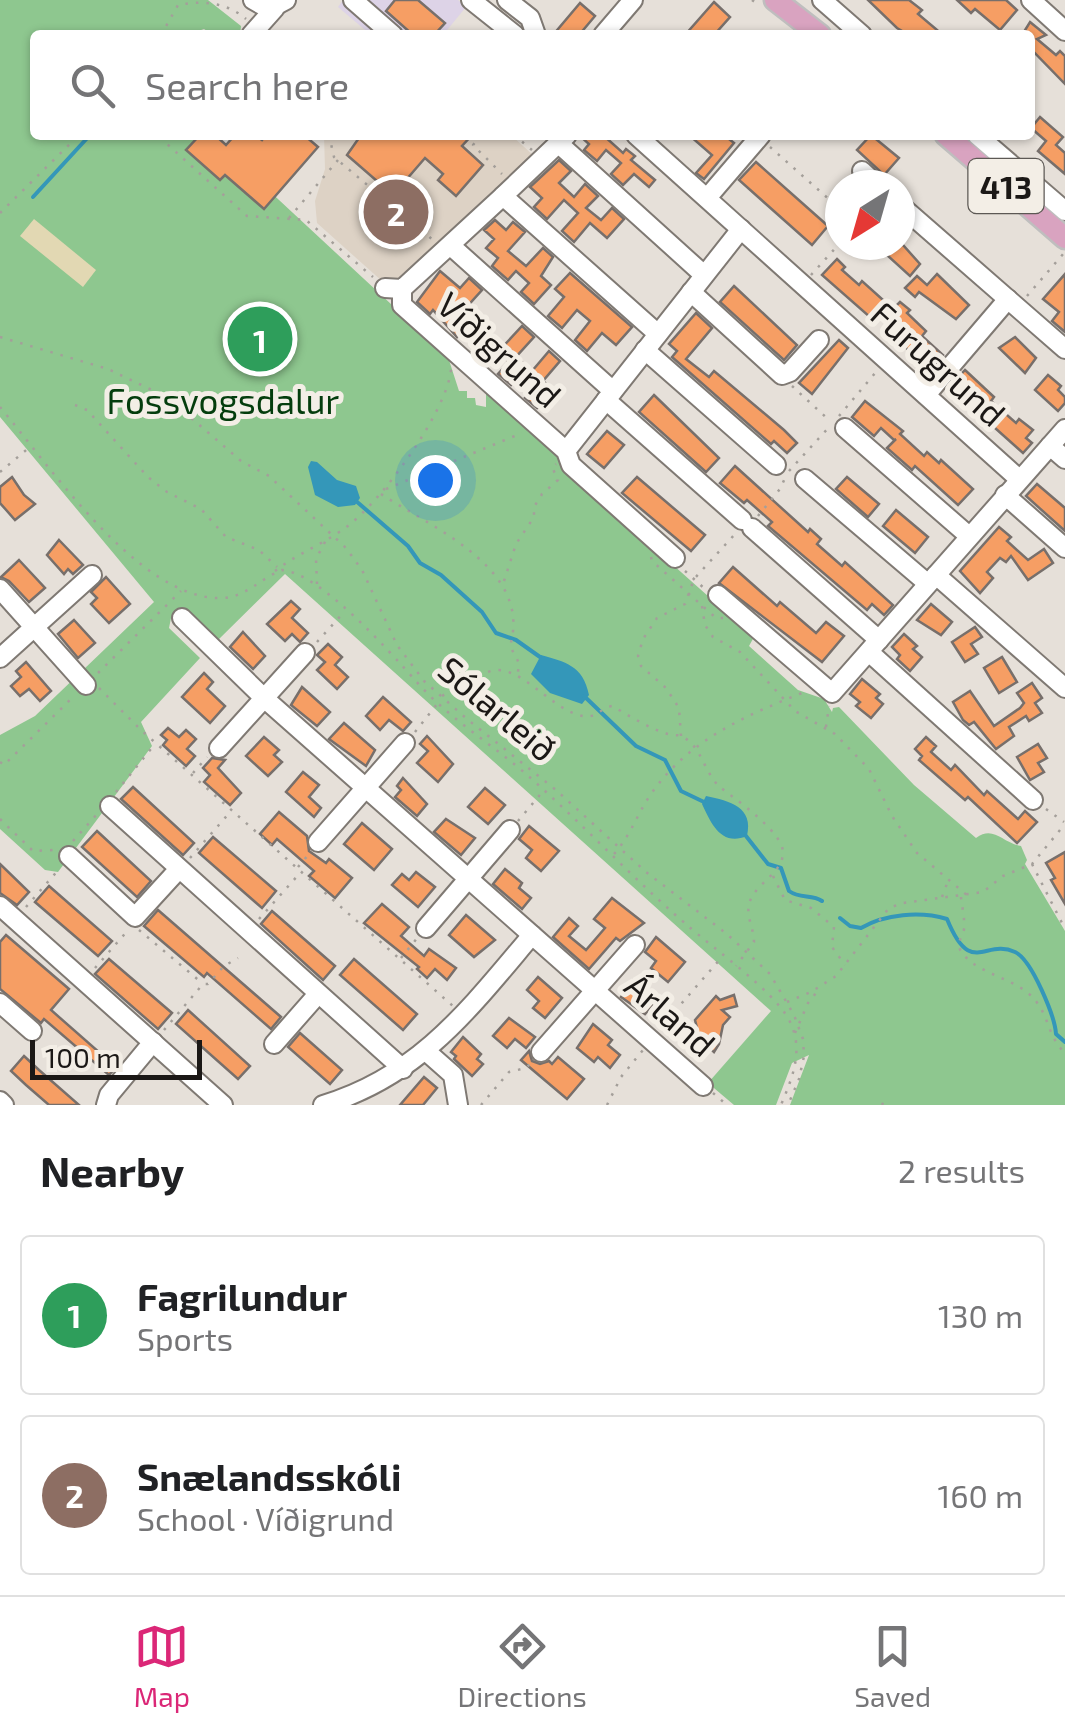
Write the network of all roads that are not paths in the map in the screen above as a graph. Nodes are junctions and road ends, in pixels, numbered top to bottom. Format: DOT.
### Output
graph roads {
  1 [pos="253,0"];
  2 [pos="353,0"];
  3 [pos="472,0"];
  4 [pos="507,0"];
  5 [pos="634,0"];
  6 [pos="775,0"];
  7 [pos="822,0"];
  8 [pos="1031,0"];
  9 [pos="281,4"];
  10 [pos="837,14"];
  11 [pos="256,30"];
  12 [pos="388,30"];
  13 [pos="509,30"];
  14 [pos="534,30"];
  15 [pos="607,30"];
  16 [pos="814,30"];
  17 [pos="824,30"];
  18 [pos="856,30"];
  19 [pos="1065,31"];
  20 [pos="561,140"];
  21 [pos="563,140"];
  22 [pos="642,140"];
  23 [pos="757,140"];
  24 [pos="952,140"];
  25 [pos="984,140"];
  26 [pos="503,196"];
  27 [pos="707,198"];
  28 [pos="1065,211"];
  29 [pos="915,218"];
  30 [pos="741,229"];
  31 [pos="1065,238"];
  32 [pos="448,249"];
  33 [pos="704,275"];
  34 [pos="691,292"];
  35 [pos="1013,303"];
  36 [pos="658,334"];
  37 [pos="819,340"];
  38 [pos="1065,348"];
  39 [pos="645,350"];
  40 [pos="926,395"];
  41 [pos="610,396"];
  42 [pos="839,425"];
  43 [pos="1065,429"];
  44 [pos="1050,446"];
  45 [pos="566,451"];
  46 [pos="1065,459"];
  47 [pos="1020,478"];
  48 [pos="1005,495"];
  49 [pos="969,536"];
  50 [pos="1065,548"];
  51 [pos="675,558"];
  52 [pos="92,575"];
  53 [pos="932,579"];
  54 [pos="0,589"];
  55 [pos="718,595"];
  56 [pos="182,618"];
  57 [pos="34,627"];
  58 [pos="874,646"];
  59 [pos="305,653"];
  60 [pos="0,658"];
  61 [pos="88,682"];
  62 [pos="1065,688"];
  63 [pos="264,698"];
  64 [pos="405,742"];
  65 [pos="219,748"];
  66 [pos="366,788"];
  67 [pos="1033,800"];
  68 [pos="110,806"];
  69 [pos="510,830"];
  70 [pos="318,842"];
  71 [pos="67,853"];
  72 [pos="181,868"];
  73 [pos="468,878"];
  74 [pos="11,913"];
  75 [pos="426,928"];
  76 [pos="0,933"];
  77 [pos="532,935"];
  78 [pos="635,946"];
  79 [pos="595,990"];
  80 [pos="318,994"];
  81 [pos="0,1004"];
  82 [pos="32,1030"];
  83 [pos="153,1042"];
  84 [pos="274,1044"];
  85 [pos="427,1052"];
  86 [pos="541,1052"];
  87 [pos="403,1069"];
  88 [pos="703,1086"];
  89 [pos="352,1101"];
  90 [pos="457,1104"];
  91 [pos="106,1105"];
  92 [pos="223,1105"];
  93 [pos="323,1105"];
  1 -- 9 [label="street"];
  2 -- 12 [label="street"];
  3 -- 13 [label="street"];
  4 -- 14 [label="street"];
  5 -- 15 [label="street"];
  6 -- 16 [label="main road"];
  7 -- 10 [label="street"];
  8 -- 19 [label="street"];
  9 -- 11 [label="street"];
  10 -- 17 [label="street"];
  10 -- 18 [label="street"];
  20 -- 26 [label="street, Víðigrund"];
  21 -- 33 [label="street, Víðigrund"];
  22 -- 27 [label="street, Furugrund"];
  23 -- 27 [label="street"];
  24 -- 31 [label="main road, 413"];
  25 -- 28 [label="street"];
  26 -- 32 [label="street, Víðigrund"];
  26 -- 36 [label="street"];
  27 -- 30 [label="street, Furugrund"];
  29 -- 35 [label="street"];
  30 -- 33 [label="street"];
  30 -- 40 [label="street, Furugrund"];
  32 -- 41 [label="street, Víðigrund"];
  32 -- 45 [label="street, Víðigrund"];
  33 -- 34 [label="street"];
  34 -- 36 [label="street"];
  34 -- 37 [label="street"];
  35 -- 38 [label="street"];
  35 -- 40 [label="street"];
  36 -- 39 [label="street"];
  39 -- 41 [label="street"];
  39 -- 53 [label="street"];
  40 -- 47 [label="street, Furugrund"];
  41 -- 45 [label="street"];
  41 -- 58 [label="street, Víðigrund"];
  42 -- 49 [label="street"];
  43 -- 44 [label="street"];
  44 -- 46 [label="street"];
  44 -- 47 [label="street"];
  45 -- 51 [label="street, Víðigrund"];
  47 -- 48 [label="street"];
  48 -- 49 [label="street"];
  48 -- 50 [label="street"];
  49 -- 53 [label="street"];
  52 -- 57 [label="street"];
  53 -- 58 [label="street"];
  53 -- 62 [label="street"];
  54 -- 57 [label="street"];
  55 -- 58 [label="street"];
  56 -- 63 [label="street, Árland"];
  57 -- 60 [label="street"];
  57 -- 61 [label="street"];
  58 -- 67 [label="street, Víðigrund"];
  59 -- 63 [label="street"];
  63 -- 65 [label="street"];
  63 -- 66 [label="street, Árland"];
  64 -- 66 [label="street"];
  66 -- 70 [label="street"];
  66 -- 73 [label="street, Árland"];
  68 -- 72 [label="street"];
  69 -- 73 [label="street"];
  71 -- 72 [label="street"];
  72 -- 80 [label="street"];
  73 -- 75 [label="street"];
  73 -- 77 [label="street, Árland"];
  74 -- 76 [label="street"];
  74 -- 83 [label="street"];
  77 -- 79 [label="street, Árland"];
  77 -- 85 [label="street"];
  78 -- 79 [label="street, Árland"];
  79 -- 86 [label="street, Árland"];
  79 -- 88 [label="street, Árland"];
  80 -- 84 [label="street"];
  80 -- 87 [label="street"];
  81 -- 82 [label="street"];
  83 -- 91 [label="street"];
  83 -- 92 [label="street"];
  85 -- 87 [label="street"];
  85 -- 90 [label="street"];
  87 -- 89 [label="street"];
  89 -- 93 [label="street"];
}
